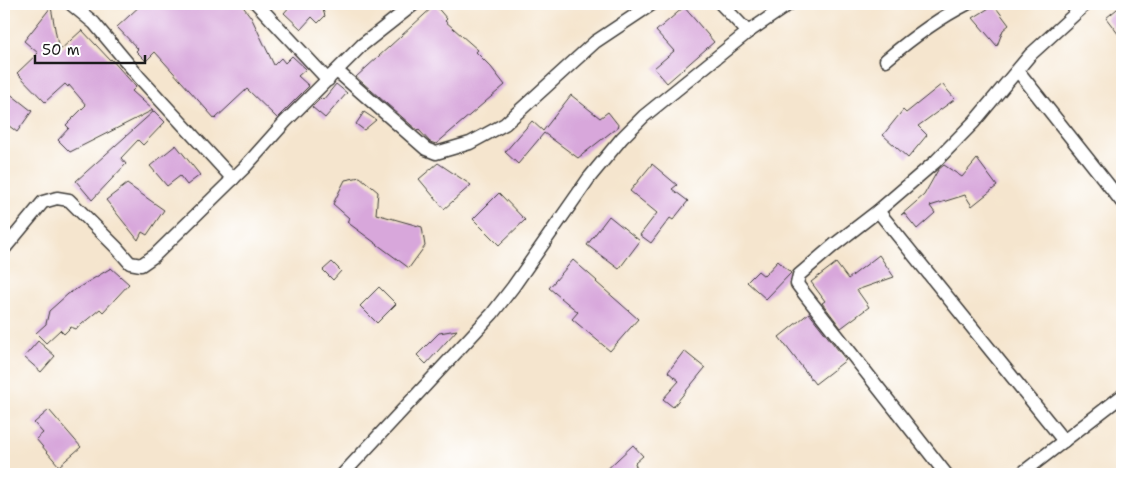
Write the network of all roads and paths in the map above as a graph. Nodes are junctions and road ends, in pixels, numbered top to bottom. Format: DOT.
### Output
graph roads {
  1 [pos="71,4"];
  2 [pos="256,4"];
  3 [pos="414,4"];
  4 [pos="652,4"];
  5 [pos="721,4"];
  6 [pos="789,4"];
  7 [pos="967,4"];
  8 [pos="1086,4"];
  9 [pos="748,32"];
  10 [pos="886,60"];
  11 [pos="1018,71"];
  12 [pos="332,75"];
  13 [pos="233,179"];
  14 [pos="1122,202"];
  15 [pos="878,211"];
  16 [pos="4,249"];
  17 [pos="1122,396"];
  18 [pos="1064,441"];
  19 [pos="343,474"];
  20 [pos="946,474"];
  21 [pos="1021,474"];
  1 -- 13 [label="street"];
  2 -- 12 [label="street"];
  3 -- 12 [label="street"];
  4 -- 12 [label="street"];
  5 -- 9 [label="street"];
  6 -- 9 [label="street"];
  7 -- 10 [label="street"];
  8 -- 11 [label="street"];
  9 -- 19 [label="street"];
  11 -- 14 [label="street"];
  11 -- 15 [label="street"];
  12 -- 13 [label="street"];
  13 -- 16 [label="street"];
  15 -- 18 [label="street"];
  15 -- 20 [label="street"];
  17 -- 18 [label="street"];
  18 -- 21 [label="street"];
}
